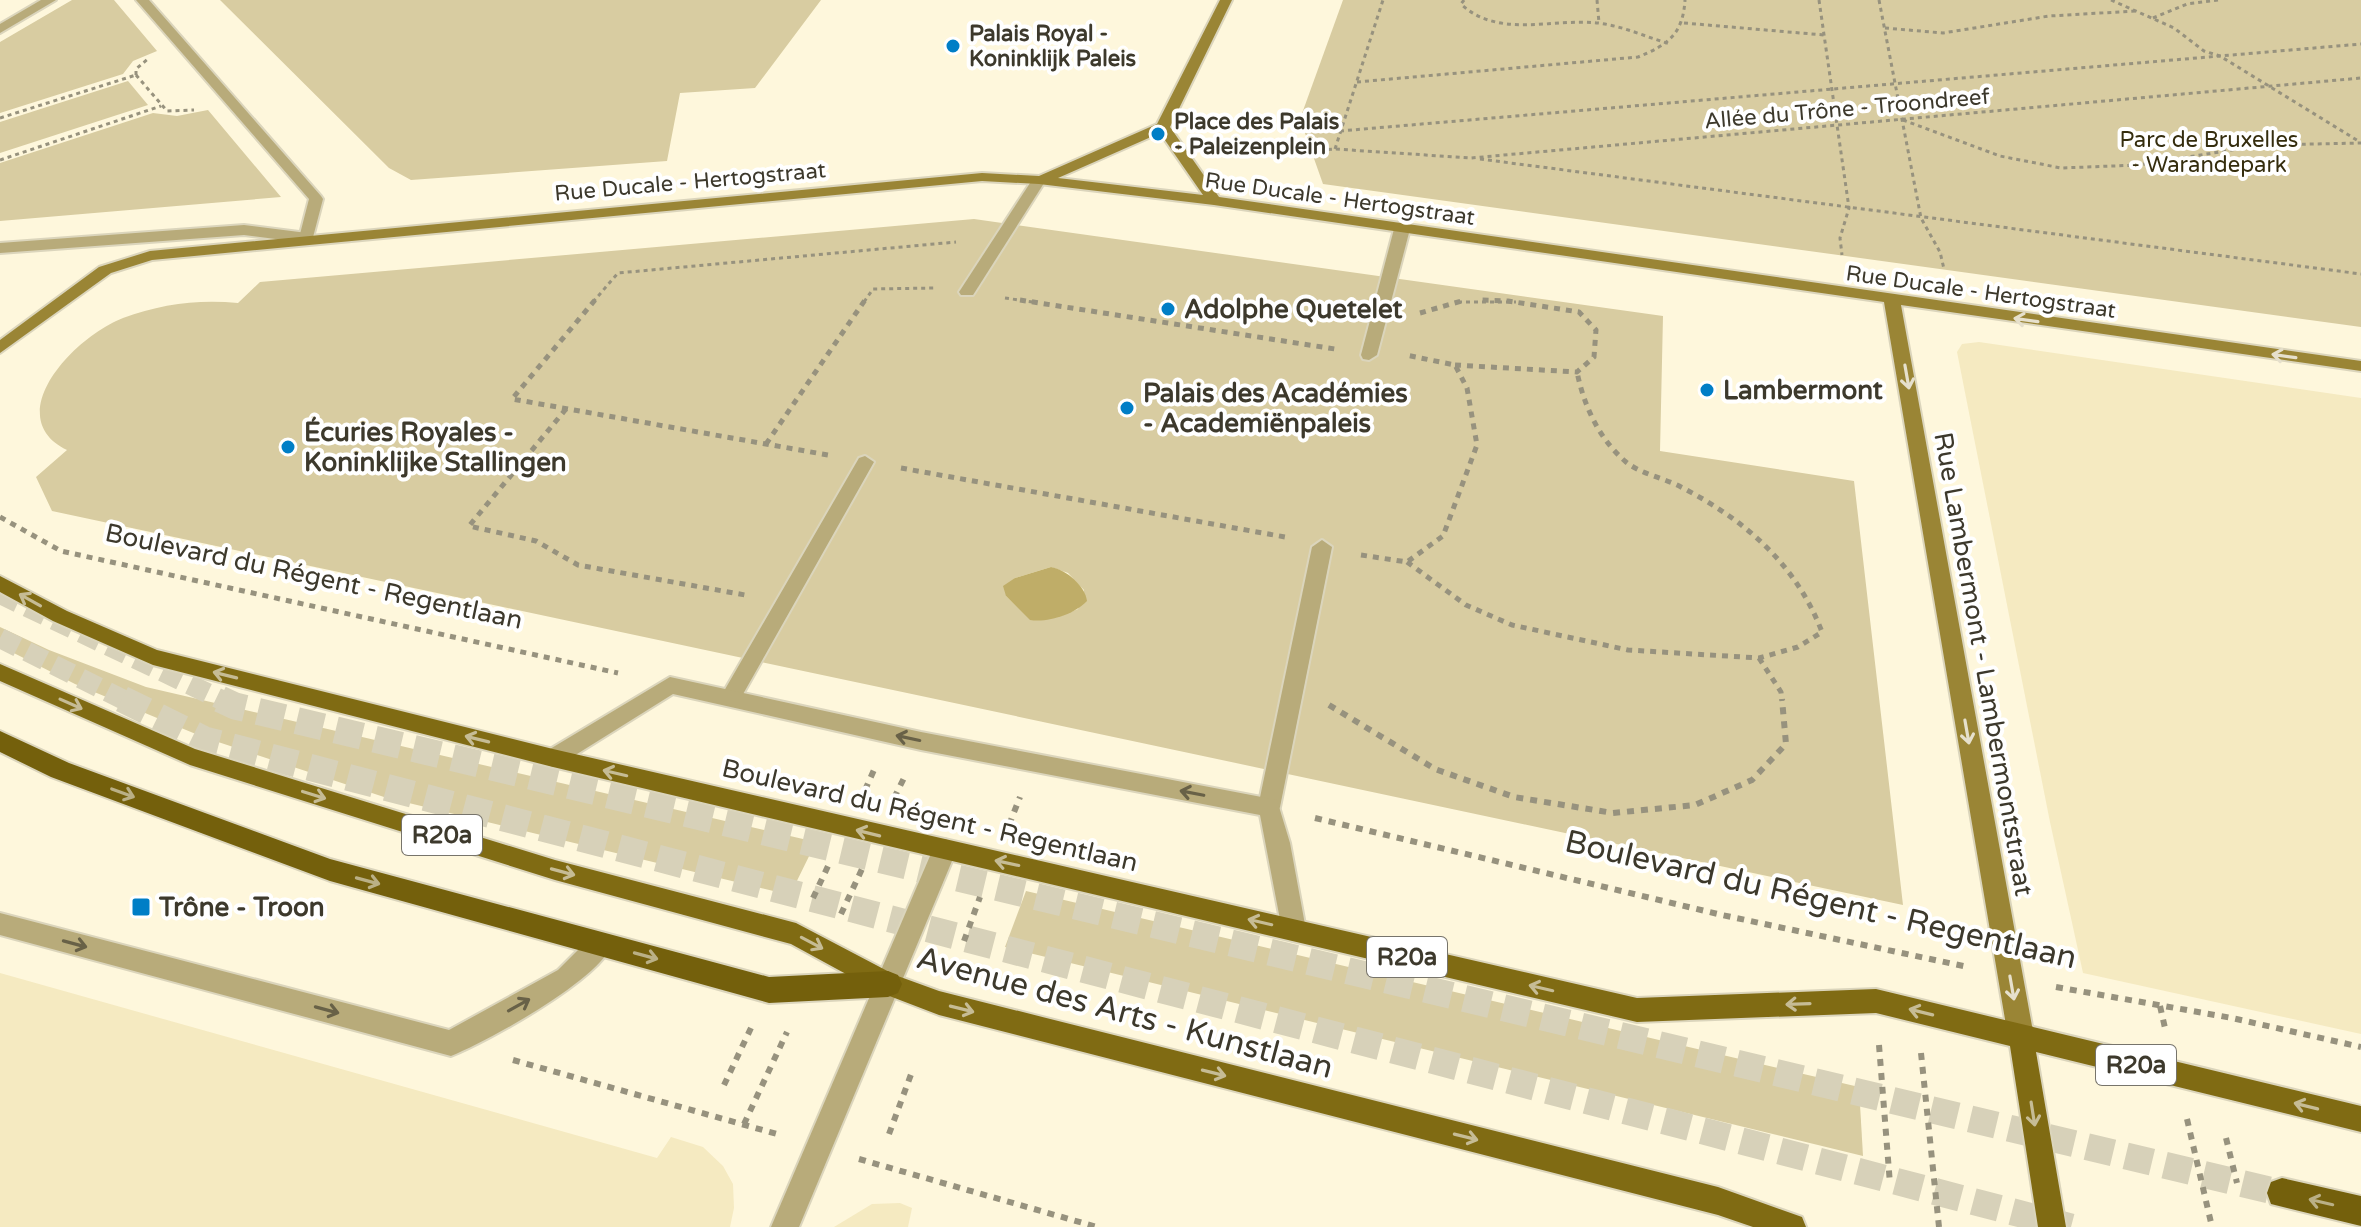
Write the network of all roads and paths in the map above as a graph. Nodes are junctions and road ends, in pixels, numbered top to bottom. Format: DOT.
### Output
graph roads {
  1 [pos="50,0"];
  2 [pos="142,0"];
  3 [pos="1226,0"];
  4 [pos="1383,0"];
  5 [pos="1464,0"];
  6 [pos="1597,0"];
  7 [pos="1685,0"];
  8 [pos="1819,0"];
  9 [pos="1879,0"];
  10 [pos="2111,0"];
  11 [pos="2219,0"];
  12 [pos="2137,11"];
  13 [pos="2153,18"];
  14 [pos="1599,23"];
  15 [pos="1684,23"];
  16 [pos="1885,28"];
  17 [pos="0,29"];
  18 [pos="1824,35"];
  19 [pos="1670,44"];
  20 [pos="2361,44"];
  21 [pos="2220,56"];
  22 [pos="2361,78"];
  23 [pos="1357,82"];
  24 [pos="1896,84"];
  25 [pos="2267,87"];
  26 [pos="1831,90"];
  27 [pos="0,118"];
  28 [pos="1902,120"];
  29 [pos="1835,125"];
  30 [pos="1163,127"];
  31 [pos="1340,131"];
  32 [pos="2361,143"];
  33 [pos="1335,149"];
  34 [pos="1312,151"];
  35 [pos="1471,158"];
  36 [pos="0,160"];
  37 [pos="1039,180"];
  38 [pos="1214,201"];
  39 [pos="1849,208"];
  40 [pos="1921,218"];
  41 [pos="1402,229"];
  42 [pos="307,238"];
  43 [pos="1001,239"];
  44 [pos="0,248"];
  45 [pos="1842,255"];
  46 [pos="1944,269"];
  47 [pos="2361,274"];
  48 [pos="967,292"];
  49 [pos="1892,301"];
  50 [pos="1413,315"];
  51 [pos="1407,341"];
  52 [pos="0,348"];
  53 [pos="1369,355"];
  54 [pos="1455,365"];
  55 [pos="2361,366"];
  56 [pos="1577,372"];
  57 [pos="566,408"];
  58 [pos="766,444"];
  59 [pos="865,462"];
  60 [pos="0,517"];
  61 [pos="1286,538"];
  62 [pos="1322,547"];
  63 [pos="1359,555"];
  64 [pos="1407,562"];
  65 [pos="0,583"];
  66 [pos="786,602"];
  67 [pos="1759,658"];
  68 [pos="0,672"];
  69 [pos="1294,684"];
  70 [pos="670,685"];
  71 [pos="731,697"];
  72 [pos="0,741"];
  73 [pos="553,758"];
  74 [pos="877,765"];
  75 [pos="863,793"];
  76 [pos="1020,796"];
  77 [pos="1269,807"];
  78 [pos="1004,840"];
  79 [pos="945,849"];
  80 [pos="830,862"];
  81 [pos="982,893"];
  82 [pos="811,902"];
  83 [pos="0,924"];
  84 [pos="1294,930"];
  85 [pos="964,941"];
  86 [pos="601,944"];
  87 [pos="1911,955"];
  88 [pos="2010,977"];
  89 [pos="888,984"];
  90 [pos="1917,1011"];
  91 [pos="753,1024"];
  92 [pos="1878,1032"];
  93 [pos="2021,1037"];
  94 [pos="451,1043"];
  95 [pos="2361,1047"];
  96 [pos="913,1069"];
  97 [pos="724,1085"];
  98 [pos="2361,1119"];
  99 [pos="889,1134"];
  100 [pos="819,1147"];
  101 [pos="1890,1184"];
  102 [pos="2282,1193"];
  103 [pos="2361,1211"];
  104 [pos="785,1227"];
  105 [pos="1097,1227"];
  106 [pos="1792,1227"];
  107 [pos="1939,1227"];
  108 [pos="2052,1227"];
  1 -- 17 [label="street"];
  2 -- 42 [label="street"];
  3 -- 30 [label="main road"];
  4 -- 23 [label="path"];
  5 -- 14 [label="path"];
  6 -- 14 [label="path"];
  7 -- 15 [label="path"];
  8 -- 18 [label="path"];
  9 -- 16 [label="path"];
  10 -- 12 [label="path"];
  11 -- 13 [label="path"];
  12 -- 13 [label="path"];
  12 -- 16 [label="path"];
  13 -- 21 [label="path"];
  14 -- 19 [label="path"];
  15 -- 18 [label="path"];
  15 -- 19 [label="path"];
  16 -- 24 [label="path"];
  18 -- 26 [label="path"];
  19 -- 23 [label="path"];
  20 -- 21 [label="path, Allée du Trône - Troondreef"];
  21 -- 24 [label="path, Allée du Trône - Troondreef"];
  21 -- 25 [label="path"];
  22 -- 25 [label="path, Allée du Trône - Troondreef"];
  23 -- 31 [label="path"];
  24 -- 26 [label="path, Allée du Trône - Troondreef"];
  24 -- 28 [label="path"];
  25 -- 28 [label="path, Allée du Trône - Troondreef"];
  25 -- 32 [label="path"];
  26 -- 29 [label="path"];
  26 -- 31 [label="path, Allée du Trône - Troondreef"];
  27 -- 36 [label="path"];
  28 -- 29 [label="path, Allée du Trône - Troondreef"];
  28 -- 32 [label="path"];
  28 -- 40 [label="path"];
  29 -- 35 [label="path, Allée du Trône - Troondreef"];
  29 -- 39 [label="path"];
  30 -- 37 [label="main road"];
  30 -- 38 [label="main road"];
  31 -- 33 [label="path"];
  33 -- 34 [label="path, Allée du Trône - Troondreef"];
  33 -- 35 [label="path, Allée du Trône - Troondreef"];
  35 -- 39 [label="path"];
  37 -- 38 [label="main road, Rue Ducale - Hertogstraat"];
  37 -- 42 [label="main road, Rue Ducale - Hertogstraat"];
  37 -- 43 [label="street"];
  38 -- 41 [label="main road, Rue Ducale - Hertogstraat"];
  39 -- 40 [label="path"];
  39 -- 45 [label="path"];
  40 -- 46 [label="path"];
  40 -- 47 [label="path"];
  41 -- 49 [label="main road, Rue Ducale - Hertogstraat"];
  41 -- 53 [label="street"];
  42 -- 44 [label="street, Rue Ducale - Hertogstraat"];
  42 -- 52 [label="main road, Rue Ducale - Hertogstraat"];
  43 -- 48 [label="street"];
  43 -- 57 [label="path"];
  48 -- 53 [label="path"];
  48 -- 58 [label="path"];
  55 -- 49 [label="main road, Rue Ducale - Hertogstraat, one-way"];
  49 -- 88 [label="main road, Rue Lambermont - Lambermontstraat, one-way"];
  50 -- 56 [label="path"];
  51 -- 54 [label="path"];
  54 -- 56 [label="path"];
  54 -- 64 [label="path"];
  56 -- 67 [label="path"];
  57 -- 58 [label="path"];
  57 -- 66 [label="path"];
  58 -- 59 [label="path"];
  59 -- 61 [label="path"];
  59 -- 66 [label="street"];
  60 -- 70 [label="path, Boulevard du Régent - Regentlaan"];
  62 -- 69 [label="street"];
  63 -- 64 [label="path"];
  64 -- 67 [label="path"];
  73 -- 65 [label="main road, Boulevard du Régent - Regentlaan / R20a, one-way"];
  66 -- 71 [label="street"];
  67 -- 69 [label="path"];
  68 -- 89 [label="main road, Avenue des Arts - Kunstlaan / R20a, one-way"];
  69 -- 77 [label="street"];
  70 -- 71 [label="street"];
  70 -- 73 [label="street"];
  77 -- 71 [label="street, one-way"];
  72 -- 86 [label="highway, one-way"];
  79 -- 73 [label="main road, Boulevard du Régent - Regentlaan / R20a, one-way"];
  74 -- 75 [label="path"];
  76 -- 78 [label="path"];
  77 -- 84 [label="street"];
  77 -- 87 [label="path, Boulevard du Régent - Regentlaan"];
  84 -- 79 [label="main road, Boulevard du Régent - Regentlaan / R20a, one-way"];
  79 -- 89 [label="street"];
  80 -- 82 [label="path"];
  81 -- 85 [label="path"];
  83 -- 94 [label="street, one-way"];
  90 -- 84 [label="main road, Boulevard du Régent - Regentlaan / R20a, one-way"];
  86 -- 89 [label="highway, one-way"];
  94 -- 86 [label="street, one-way"];
  87 -- 88 [label="path, Boulevard du Régent - Regentlaan"];
  87 -- 90 [label="path"];
  88 -- 93 [label="main road, Rue Lambermont - Lambermontstraat, one-way"];
  88 -- 95 [label="path, Boulevard du Régent - Regentlaan"];
  89 -- 100 [label="street"];
  89 -- 106 [label="main road, Avenue des Arts - Kunstlaan / R20a, one-way"];
  93 -- 90 [label="main road, Boulevard du Régent - Regentlaan / R20a, one-way"];
  90 -- 107 [label="path"];
  91 -- 97 [label="path"];
  92 -- 101 [label="path"];
  98 -- 93 [label="main road, Boulevard du Régent - Regentlaan / R20a, one-way"];
  93 -- 108 [label="main road, one-way"];
  94 -- 100 [label="path"];
  96 -- 99 [label="path"];
  100 -- 104 [label="street"];
  100 -- 105 [label="path"];
  103 -- 102 [label="highway, one-way"];
}
